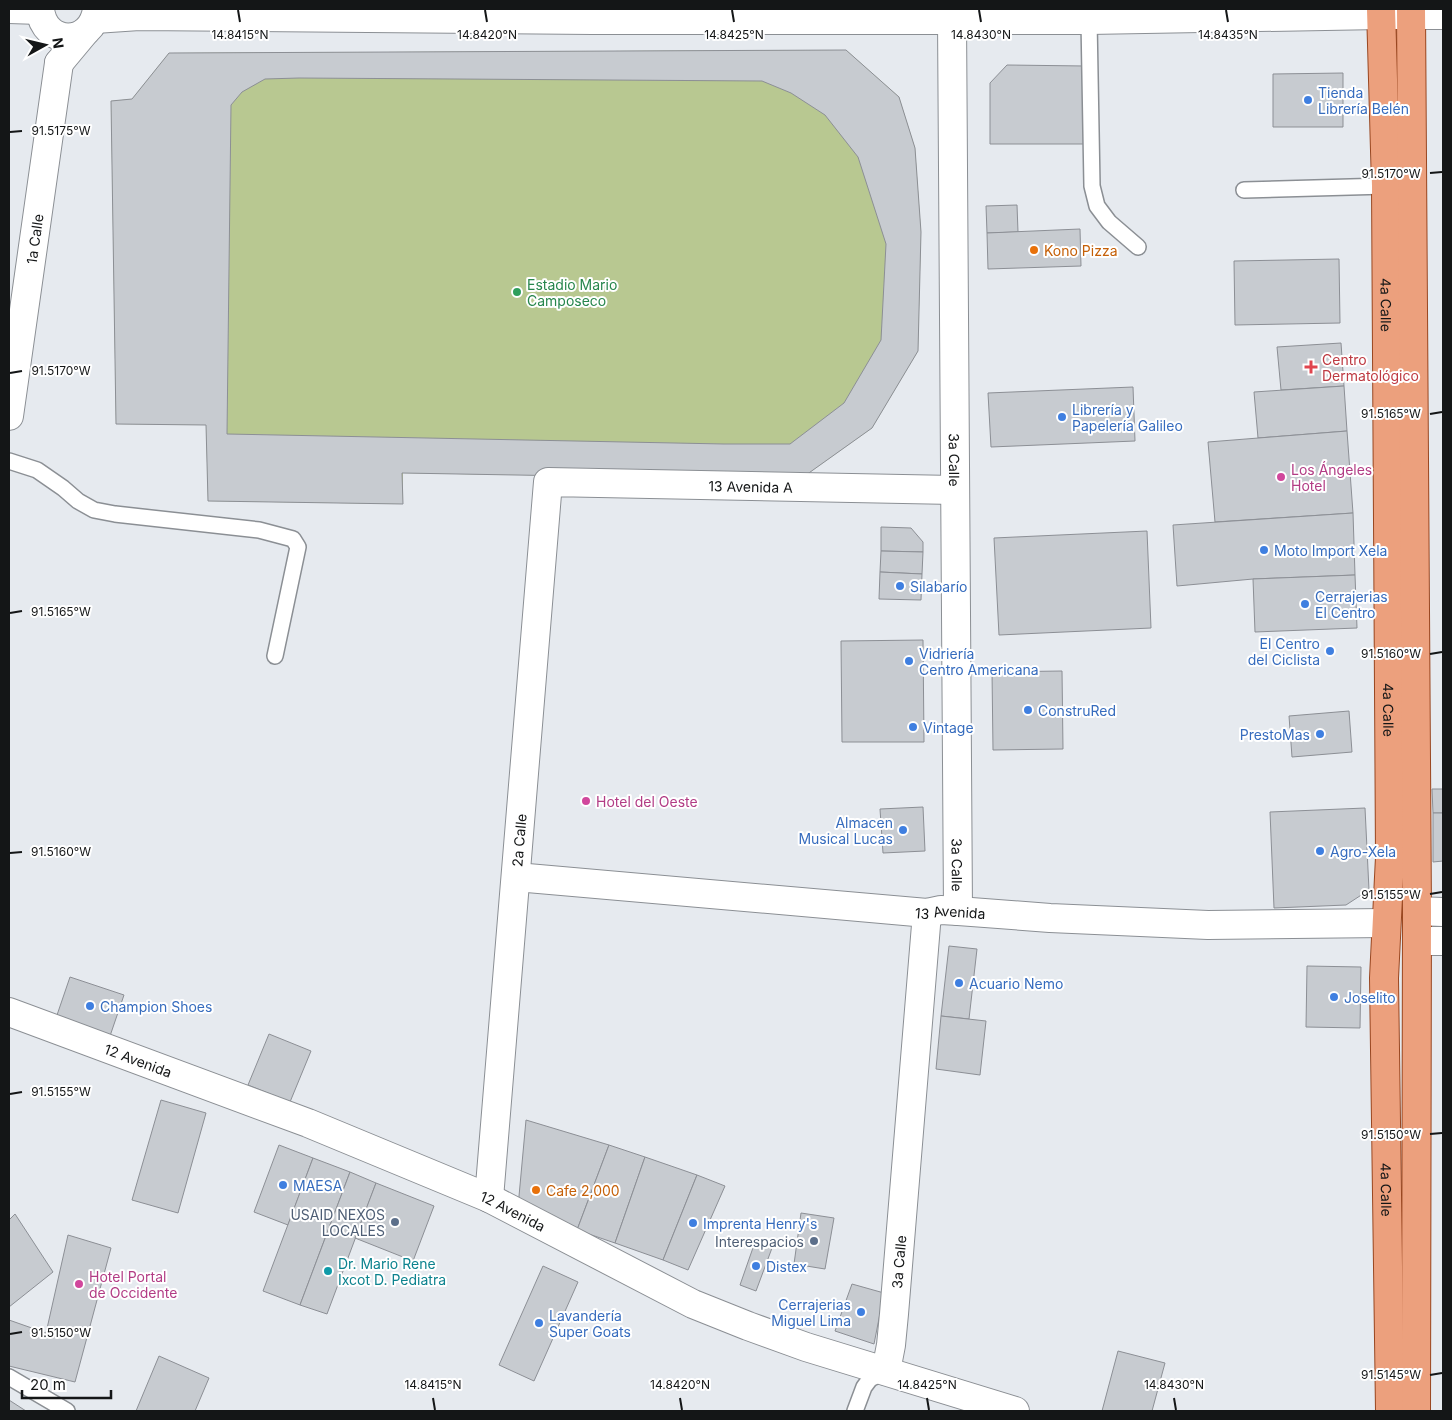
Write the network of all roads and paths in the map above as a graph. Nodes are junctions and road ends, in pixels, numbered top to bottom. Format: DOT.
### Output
graph roads {
  1 [pos="9,9"];
  2 [pos="1381,12"];
  3 [pos="1411,12"];
  4 [pos="249,13"];
  5 [pos="593,14"];
  6 [pos="952,14"];
  7 [pos="44,16"];
  8 [pos="1443,16"];
  9 [pos="92,20"];
  10 [pos="1089,20"];
  11 [pos="58,63"];
  12 [pos="1386,186"];
  13 [pos="1244,190"];
  14 [pos="1138,247"];
  15 [pos="9,416"];
  16 [pos="9,461"];
  17 [pos="548,482"];
  18 [pos="954,490"];
  19 [pos="275,656"];
  20 [pos="516,877"];
  21 [pos="958,910"];
  22 [pos="1430,911"];
  23 [pos="927,913"];
  24 [pos="1386,922"];
  25 [pos="1430,941"];
  26 [pos="9,1012"];
  27 [pos="489,1198"];
  28 [pos="886,1371"];
  29 [pos="9,1376"];
  30 [pos="67,1411"];
  31 [pos="855,1411"];
  32 [pos="1015,1411"];
  33 [pos="1390,1411"];
  34 [pos="1416,1411"];
  1 -- 7 [label="street"];
  2 -- 3 [label="street"];
  2 -- 10 [label="street"];
  2 -- 12 [label="main road, 4a Calle"];
  3 -- 8 [label="street"];
  3 -- 22 [label="main road, 4a Calle"];
  4 -- 5 [label="street"];
  4 -- 9 [label="street"];
  5 -- 6 [label="street"];
  6 -- 10 [label="street"];
  6 -- 18 [label="street, 3a Calle"];
  7 -- 9 [label="street"];
  7 -- 11 [label="street, 1a Calle"];
  9 -- 11 [label="street"];
  10 -- 14 [label="lane"];
  11 -- 15 [label="street, 1a Calle"];
  12 -- 13 [label="lane"];
  12 -- 24 [label="main road, 4a Calle"];
  16 -- 19 [label="lane"];
  17 -- 18 [label="street, 13 Avenida A"];
  17 -- 20 [label="street, 2a Calle"];
  18 -- 21 [label="street, 3a Calle"];
  20 -- 23 [label="street, 13 Avenida"];
  20 -- 27 [label="street, 2a Calle"];
  21 -- 23 [label="street, 13 Avenida"];
  21 -- 24 [label="street, 13 Avenida"];
  22 -- 25 [label="main road, 4a Calle"];
  23 -- 28 [label="street, 3a Calle"];
  24 -- 33 [label="main road, 4a Calle"];
  25 -- 34 [label="main road, 4a Calle"];
  26 -- 27 [label="street, 12 Avenida"];
  27 -- 28 [label="street, 12 Avenida"];
  28 -- 31 [label="lane"];
  28 -- 32 [label="street, 12 Avenida"];
  29 -- 30 [label="lane"];
}
